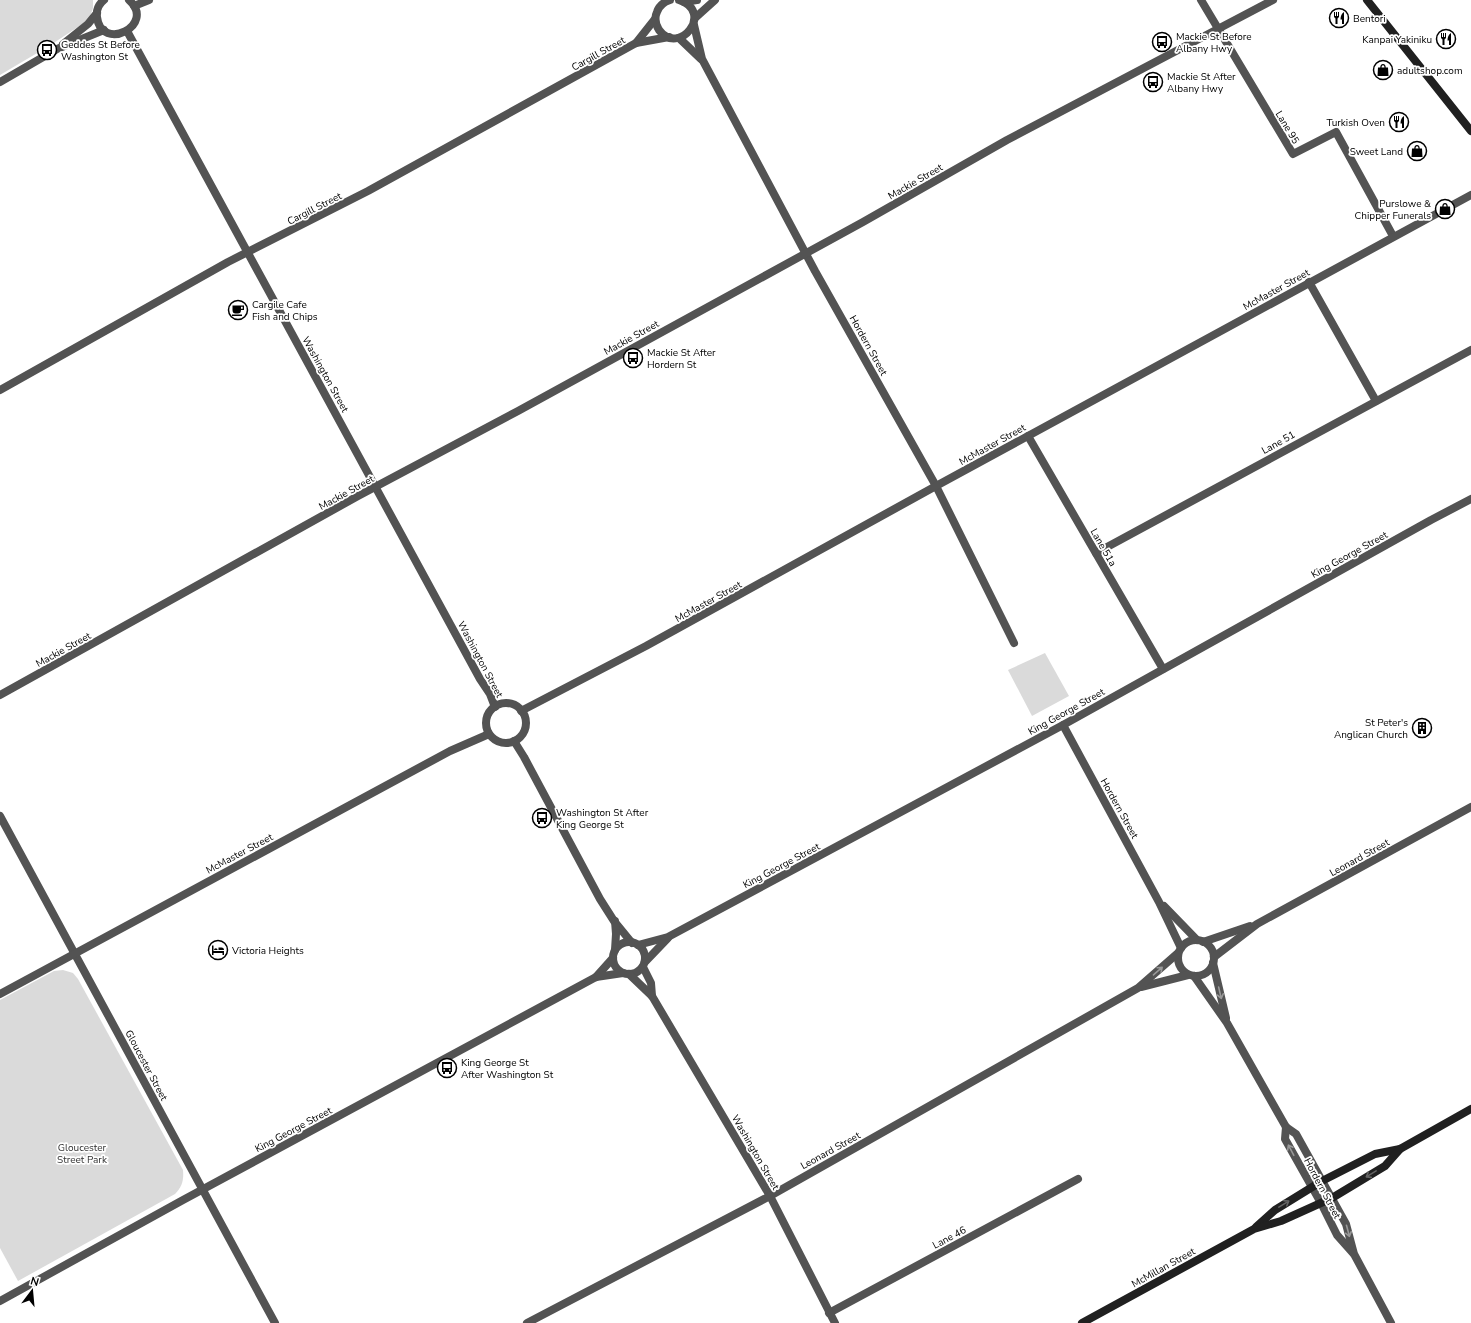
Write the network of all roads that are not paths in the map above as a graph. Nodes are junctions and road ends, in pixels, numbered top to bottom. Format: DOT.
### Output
graph roads {
  1 [pos="104,0"];
  2 [pos="149,0"];
  3 [pos="656,0"];
  4 [pos="670,0"];
  5 [pos="697,0"];
  6 [pos="716,0"];
  7 [pos="1201,0"];
  8 [pos="1273,0"];
  9 [pos="1366,0"];
  10 [pos="682,1"];
  11 [pos="131,3"];
  12 [pos="659,8"];
  13 [pos="97,13"];
  14 [pos="655,19"];
  15 [pos="694,22"];
  16 [pos="1218,29"];
  17 [pos="104,30"];
  18 [pos="127,31"];
  19 [pos="669,37"];
  20 [pos="679,38"];
  21 [pos="636,43"];
  22 [pos="56,50"];
  23 [pos="702,60"];
  24 [pos="0,82"];
  25 [pos="1471,131"];
  26 [pos="1471,194"];
  27 [pos="1393,236"];
  28 [pos="247,253"];
  29 [pos="806,253"];
  30 [pos="1309,282"];
  31 [pos="1471,350"];
  32 [pos="0,390"];
  33 [pos="1376,401"];
  34 [pos="1028,436"];
  35 [pos="936,486"];
  36 [pos="376,487"];
  37 [pos="1471,499"];
  38 [pos="1096,553"];
  39 [pos="1014,644"];
  40 [pos="1163,669"];
  41 [pos="0,695"];
  42 [pos="495,707"];
  43 [pos="522,711"];
  44 [pos="1063,725"];
  45 [pos="489,734"];
  46 [pos="514,741"];
  47 [pos="1471,807"];
  48 [pos="0,816"];
  49 [pos="1160,902"];
  50 [pos="614,921"];
  51 [pos="1257,924"];
  52 [pos="668,937"];
  53 [pos="1200,941"];
  54 [pos="635,944"];
  55 [pos="1179,951"];
  56 [pos="75,953"];
  57 [pos="614,954"];
  58 [pos="1213,960"];
  59 [pos="644,964"];
  60 [pos="626,974"];
  61 [pos="1191,975"];
  62 [pos="596,977"];
  63 [pos="1138,988"];
  64 [pos="0,994"];
  65 [pos="652,996"];
  66 [pos="1227,1023"];
  67 [pos="1471,1109"];
  68 [pos="1286,1127"];
  69 [pos="1400,1149"];
  70 [pos="1078,1179"];
  71 [pos="1322,1181"];
  72 [pos="1311,1188"];
  73 [pos="203,1189"];
  74 [pos="770,1196"];
  75 [pos="1332,1198"];
  76 [pos="1321,1203"];
  77 [pos="1254,1229"];
  78 [pos="1354,1254"];
  79 [pos="0,1301"];
  80 [pos="829,1313"];
  81 [pos="275,1323"];
  82 [pos="527,1323"];
  83 [pos="835,1323"];
  84 [pos="1082,1323"];
  85 [pos="1391,1323"];
  1 -- 13 [label="street"];
  2 -- 11 [label="street"];
  3 -- 12 [label="street"];
  4 -- 12 [label="street"];
  5 -- 10 [label="street"];
  6 -- 15 [label="street"];
  7 -- 16 [label="street"];
  8 -- 16 [label="street, Mackie Street"];
  9 -- 25 [label="main road"];
  10 -- 15 [label="street"];
  11 -- 18 [label="street"];
  12 -- 14 [label="street, Cargill Street"];
  13 -- 17 [label="street"];
  13 -- 22 [label="street"];
  14 -- 19 [label="street"];
  14 -- 21 [label="street, Cargill Street"];
  15 -- 20 [label="street"];
  15 -- 23 [label="street, Hordern Street"];
  16 -- 27 [label="street, Lane 95"];
  16 -- 29 [label="street, Mackie Street"];
  17 -- 18 [label="street"];
  17 -- 22 [label="street"];
  18 -- 28 [label="street, Washington Street"];
  19 -- 20 [label="street, Cargill Street"];
  19 -- 21 [label="street, Cargill Street"];
  20 -- 23 [label="street, Hordern Street"];
  21 -- 28 [label="street, Cargill Street"];
  22 -- 24 [label="street"];
  23 -- 29 [label="street, Hordern Street"];
  26 -- 27 [label="street, McMaster Street"];
  27 -- 30 [label="street, McMaster Street"];
  28 -- 32 [label="street, Cargill Street"];
  28 -- 36 [label="street, Washington Street"];
  29 -- 35 [label="street, Hordern Street"];
  29 -- 36 [label="street, Mackie Street"];
  30 -- 33 [label="street"];
  30 -- 34 [label="street, McMaster Street"];
  31 -- 33 [label="street, Lane 51"];
  33 -- 38 [label="street, Lane 51"];
  34 -- 35 [label="street, McMaster Street"];
  34 -- 38 [label="street, Lane 51a"];
  35 -- 39 [label="street, Hordern Street"];
  35 -- 43 [label="street, McMaster Street"];
  36 -- 41 [label="street, Mackie Street"];
  36 -- 42 [label="street, Washington Street"];
  37 -- 40 [label="street, King George Street"];
  38 -- 40 [label="street, Lane 51a"];
  40 -- 44 [label="street, King George Street"];
  42 -- 43 [label="street"];
  42 -- 45 [label="street"];
  43 -- 46 [label="street"];
  44 -- 49 [label="street, Hordern Street"];
  44 -- 52 [label="street, King George Street"];
  45 -- 46 [label="street"];
  45 -- 56 [label="street, McMaster Street"];
  46 -- 50 [label="street"];
  47 -- 51 [label="street, Leonard Street"];
  48 -- 56 [label="street, Gloucester Street"];
  49 -- 53 [label="street, Hordern Street"];
  49 -- 55 [label="street, Hordern Street"];
  50 -- 54 [label="street"];
  50 -- 57 [label="street"];
  51 -- 53 [label="street, Leonard Street"];
  51 -- 58 [label="street, Leonard Street"];
  52 -- 54 [label="street, King George Street"];
  52 -- 59 [label="street, King George Street"];
  53 -- 55 [label="street"];
  53 -- 58 [label="street"];
  54 -- 57 [label="street"];
  54 -- 59 [label="street"];
  55 -- 61 [label="street"];
  63 -- 55 [label="street, Leonard Street, one-way"];
  56 -- 64 [label="street, McMaster Street"];
  56 -- 73 [label="street, Gloucester Street"];
  57 -- 60 [label="street"];
  57 -- 62 [label="street, King George Street"];
  58 -- 61 [label="street"];
  58 -- 66 [label="street, Hordern Street, one-way"];
  59 -- 60 [label="street"];
  59 -- 65 [label="street, Washington Street"];
  60 -- 62 [label="street, King George Street"];
  60 -- 65 [label="street, Washington Street"];
  61 -- 63 [label="street, Leonard Street"];
  61 -- 66 [label="street, Hordern Street"];
  62 -- 73 [label="street, King George Street"];
  63 -- 74 [label="street, Leonard Street"];
  65 -- 74 [label="street, Washington Street"];
  66 -- 68 [label="street, Hordern Street"];
  67 -- 69 [label="main road, McMillan Street"];
  68 -- 71 [label="street, Hordern Street"];
  72 -- 68 [label="street, Hordern Street, one-way"];
  69 -- 71 [label="main road, McMillan Street"];
  69 -- 75 [label="main road, McMillan Street, one-way"];
  70 -- 80 [label="street, Lane 46"];
  71 -- 72 [label="main road, McMillan Street"];
  71 -- 75 [label="street, Hordern Street"];
  72 -- 76 [label="street, Hordern Street"];
  77 -- 72 [label="main road, McMillan Street, one-way"];
  73 -- 79 [label="street, King George Street"];
  73 -- 81 [label="street, Gloucester Street"];
  74 -- 80 [label="street, Washington Street"];
  74 -- 82 [label="street, Leonard Street"];
  75 -- 76 [label="main road, McMillan Street"];
  75 -- 78 [label="street, Hordern Street, one-way"];
  76 -- 77 [label="main road, McMillan Street"];
  76 -- 78 [label="street, Hordern Street"];
  77 -- 84 [label="main road, McMillan Street"];
  78 -- 85 [label="street, Hordern Street"];
  80 -- 83 [label="street, Washington Street"];
}
